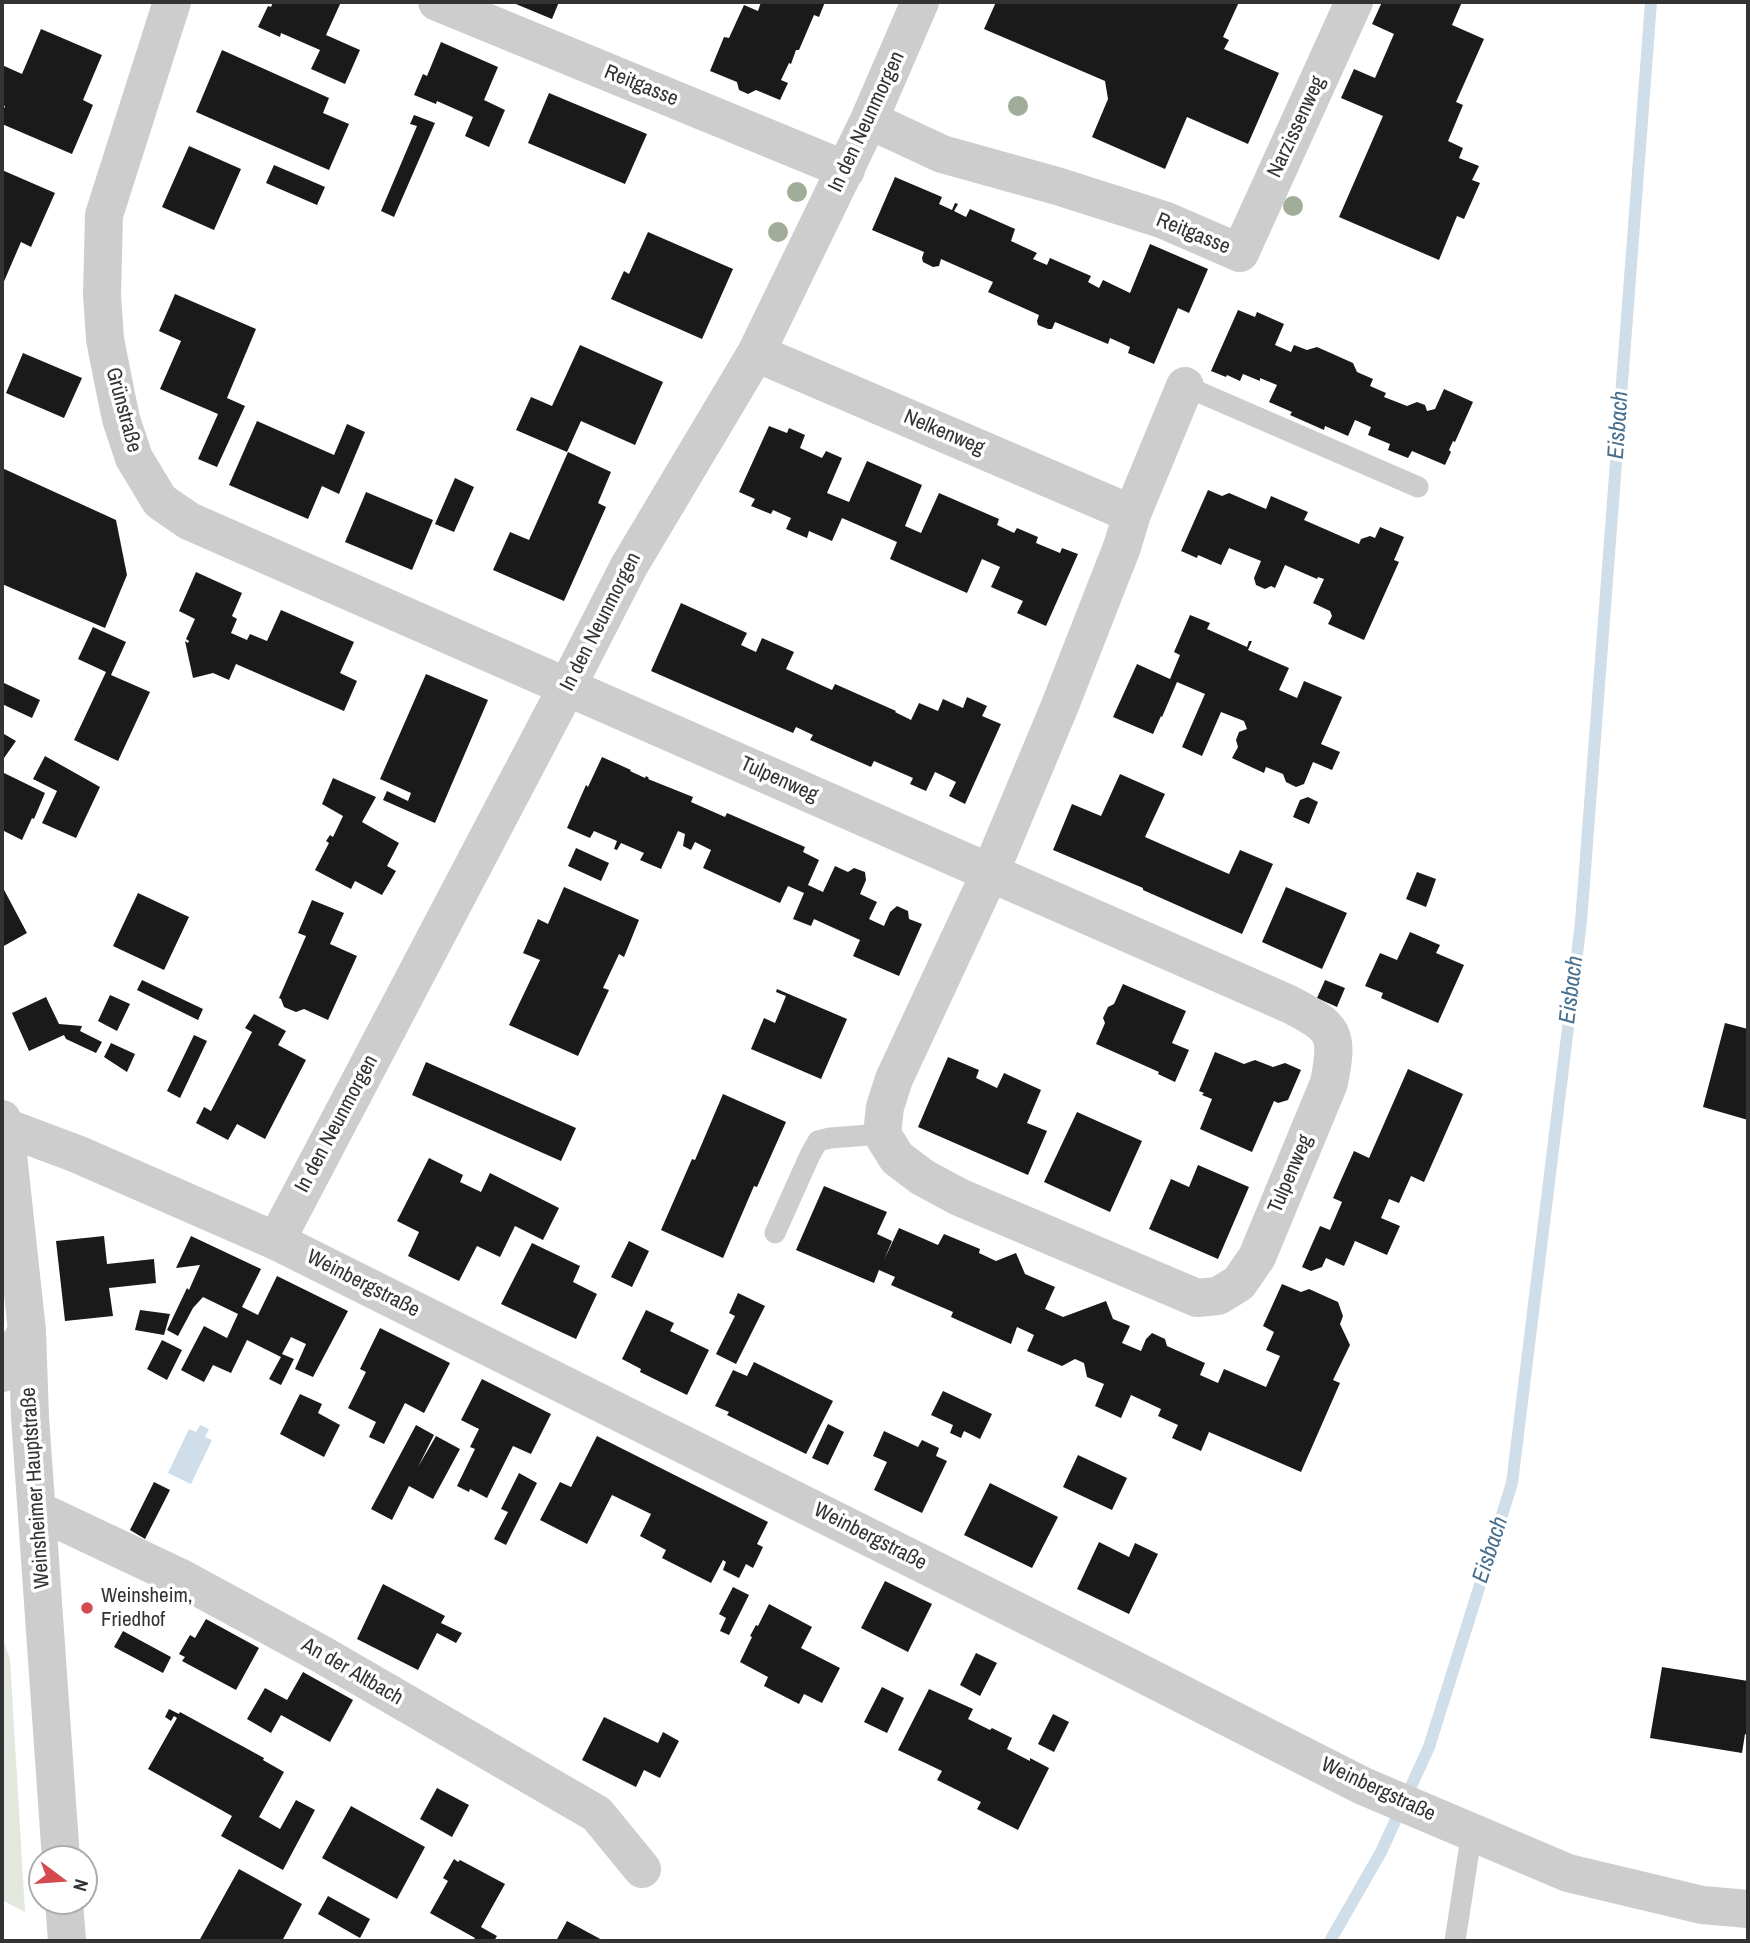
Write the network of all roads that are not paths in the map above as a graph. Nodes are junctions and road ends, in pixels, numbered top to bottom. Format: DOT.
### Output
graph roads {
  1 [pos="172,2"];
  2 [pos="437,2"];
  3 [pos="920,2"];
  4 [pos="1354,2"];
  5 [pos="869,121"];
  6 [pos="846,170"];
  7 [pos="1240,253"];
  8 [pos="755,353"];
  9 [pos="1185,386"];
  10 [pos="1418,487"];
  11 [pos="1132,514"];
  12 [pos="567,687"];
  13 [pos="990,873"];
  14 [pos="3,1123"];
  15 [pos="882,1134"];
  16 [pos="775,1233"];
  17 [pos="276,1241"];
  18 [pos="27,1331"];
  19 [pos="2,1373"];
  20 [pos="37,1510"];
  21 [pos="1458,1826"];
  22 [pos="60,1845"];
  23 [pos="642,1869"];
  24 [pos="1748,1909"];
  25 [pos="65,1915"];
  26 [pos="67,1941"];
  27 [pos="1455,1941"];
  1 -- 12 [label="street, Grünstraße"];
  2 -- 6 [label="street, Reitgasse"];
  3 -- 5 [label="street, In den Neunmorgen"];
  4 -- 7 [label="street, Narzissenweg"];
  5 -- 6 [label="street, In den Neunmorgen"];
  5 -- 7 [label="street, Reitgasse"];
  6 -- 8 [label="street, In den Neunmorgen"];
  8 -- 11 [label="street, Nelkenweg"];
  8 -- 12 [label="street, In den Neunmorgen"];
  9 -- 10 [label="lane"];
  9 -- 11 [label="street"];
  11 -- 13 [label="street"];
  12 -- 13 [label="street, Tulpenweg"];
  12 -- 17 [label="street, In den Neunmorgen"];
  13 -- 15 [label="street"];
  13 -- 15 [label="street, Tulpenweg"];
  14 -- 17 [label="street, Weinbergstraße"];
  14 -- 18 [label="street, Weinsheimer Hauptstraße"];
  15 -- 16 [label="lane"];
  17 -- 21 [label="street, Weinbergstraße"];
  18 -- 19 [label="street"];
  18 -- 20 [label="street, Weinsheimer Hauptstraße"];
  20 -- 22 [label="street, Weinsheimer Hauptstraße"];
  20 -- 23 [label="street, An der Altbach"];
  21 -- 24 [label="street, Weinbergstraße"];
  21 -- 27 [label="lane"];
  25 -- 26 [label="street"];
}
